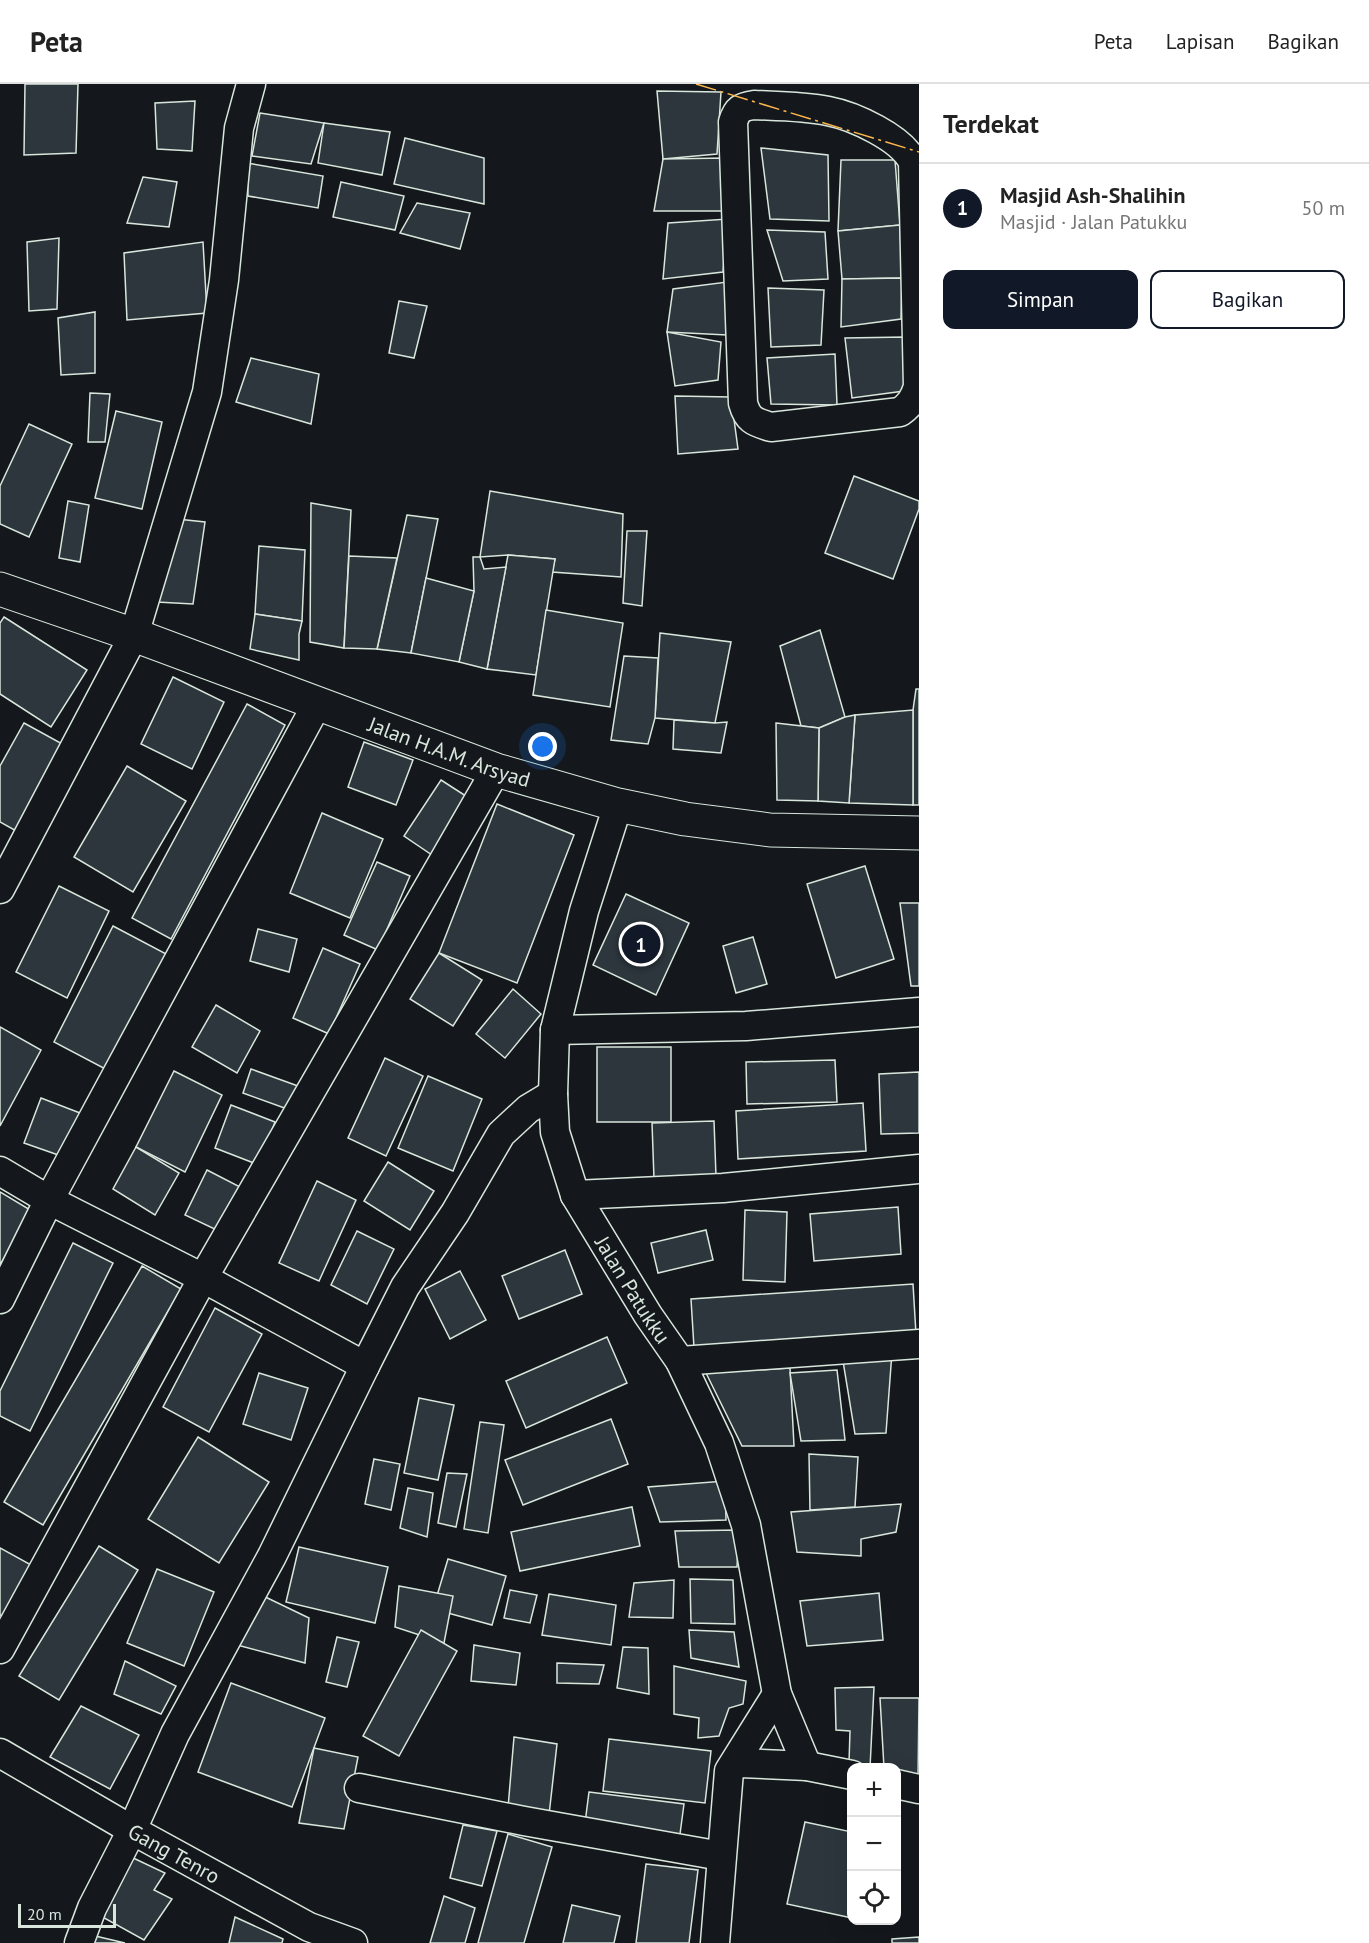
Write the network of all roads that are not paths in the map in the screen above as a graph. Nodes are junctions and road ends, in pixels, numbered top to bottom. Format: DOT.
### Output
graph roads {
  1 [pos="251,84"];
  2 [pos="916,163"];
  3 [pos="0,589"];
  4 [pos="134,635"];
  5 [pos="317,705"];
  6 [pos="496,770"];
  7 [pos="618,805"];
  8 [pos="919,832"];
  9 [pos="0,889"];
  10 [pos="919,1012"];
  11 [pos="555,1030"];
  12 [pos="553,1094"];
  13 [pos="919,1169"];
  14 [pos="0,1171"];
  15 [pos="575,1195"];
  16 [pos="49,1200"];
  17 [pos="203,1278"];
  18 [pos="0,1299"];
  19 [pos="919,1344"];
  20 [pos="680,1361"];
  21 [pos="364,1365"];
  22 [pos="0,1648"];
  23 [pos="777,1694"];
  24 [pos="0,1753"];
  25 [pos="733,1766"];
  26 [pos="807,1766"];
  27 [pos="847,1774"];
  28 [pos="901,1785"];
  29 [pos="360,1788"];
  30 [pos="919,1789"];
  31 [pos="132,1830"];
  32 [pos="721,1856"];
  33 [pos="308,1935"];
  34 [pos="79,1943"];
  35 [pos="353,1943"];
  36 [pos="715,1943"];
  1 -- 4 [label="street"];
  2 -- 2 [label="street"];
  3 -- 4 [label="highway, Jalan H.A.M. Arsyad"];
  4 -- 5 [label="highway, Jalan H.A.M. Arsyad"];
  4 -- 9 [label="street"];
  5 -- 6 [label="highway, Jalan H.A.M. Arsyad"];
  5 -- 16 [label="street"];
  6 -- 7 [label="highway, Jalan H.A.M. Arsyad"];
  6 -- 17 [label="street"];
  7 -- 8 [label="highway, Jalan H.A.M. Arsyad"];
  7 -- 11 [label="street, Jalan Patukku"];
  10 -- 11 [label="street"];
  11 -- 12 [label="street, Jalan Patukku"];
  12 -- 15 [label="street, Jalan Patukku"];
  12 -- 21 [label="street"];
  13 -- 15 [label="street"];
  14 -- 16 [label="street"];
  15 -- 20 [label="street, Jalan Patukku"];
  16 -- 17 [label="street"];
  16 -- 18 [label="street"];
  17 -- 21 [label="street"];
  17 -- 22 [label="street"];
  19 -- 20 [label="street"];
  20 -- 23 [label="street, Jalan Patukku"];
  21 -- 31 [label="street"];
  23 -- 25 [label="street"];
  23 -- 26 [label="street, Jalan Patukku"];
  24 -- 31 [label="street, Gang Tenro"];
  25 -- 26 [label="street"];
  25 -- 32 [label="street"];
  26 -- 27 [label="street"];
  28 -- 30 [label="street"];
  29 -- 32 [label="street"];
  31 -- 33 [label="street, Gang Tenro"];
  31 -- 34 [label="street"];
  32 -- 36 [label="street"];
  33 -- 35 [label="street, Gang Tenro"];
}
